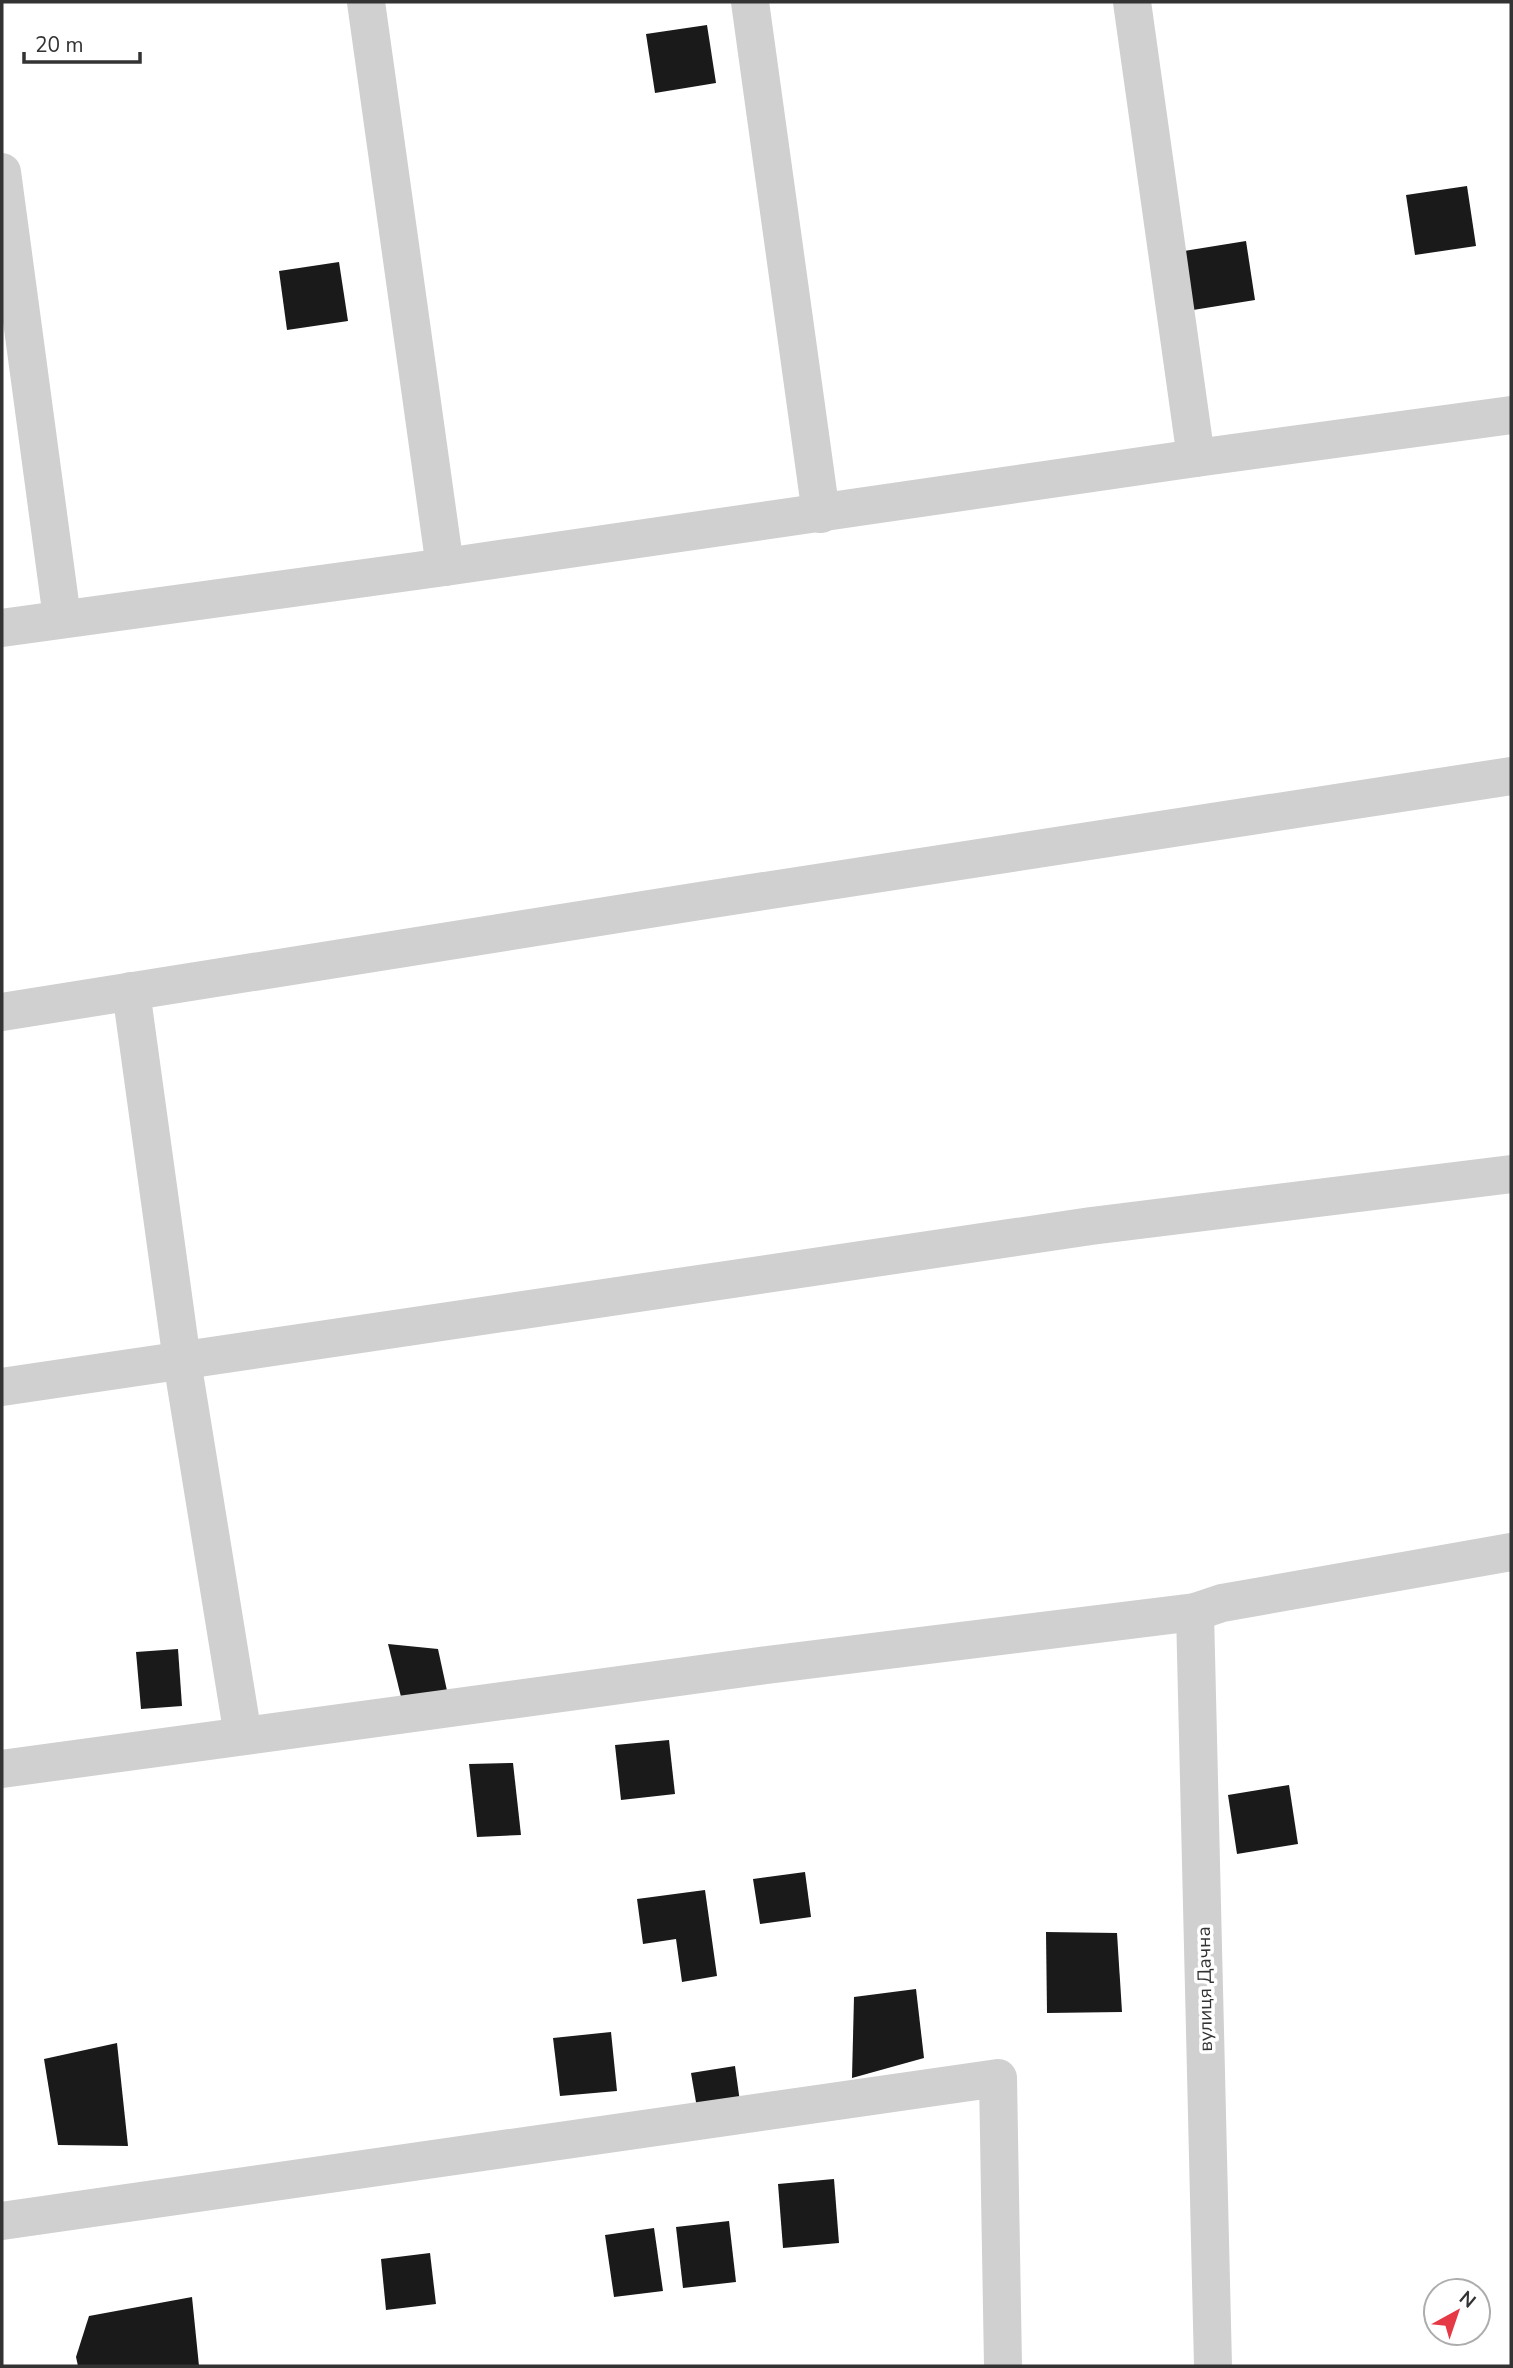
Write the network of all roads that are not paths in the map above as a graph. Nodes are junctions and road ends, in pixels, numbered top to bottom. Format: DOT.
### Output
graph roads {
  1 [pos="366,2"];
  2 [pos="750,2"];
  3 [pos="1132,2"];
  4 [pos="2,172"];
  5 [pos="1511,415"];
  6 [pos="1196,458"];
  7 [pos="821,514"];
  8 [pos="445,567"];
  9 [pos="62,618"];
  10 [pos="2,628"];
  11 [pos="1511,776"];
  12 [pos="131,991"];
  13 [pos="2,1012"];
  14 [pos="1511,1174"];
  15 [pos="182,1361"];
  16 [pos="2,1387"];
  17 [pos="1511,1552"];
  18 [pos="1195,1612"];
  19 [pos="243,1736"];
  20 [pos="2,1769"];
  21 [pos="2,2221"];
  22 [pos="1003,2366"];
  23 [pos="1213,2366"];
  1 -- 8 [label="street"];
  2 -- 7 [label="street"];
  3 -- 6 [label="street"];
  4 -- 9 [label="street"];
  5 -- 6 [label="street"];
  6 -- 7 [label="street"];
  7 -- 8 [label="street"];
  8 -- 9 [label="street"];
  9 -- 10 [label="street"];
  11 -- 12 [label="street"];
  12 -- 13 [label="street"];
  12 -- 15 [label="street"];
  14 -- 15 [label="street"];
  15 -- 16 [label="street"];
  15 -- 19 [label="street"];
  17 -- 18 [label="street"];
  18 -- 19 [label="street"];
  18 -- 23 [label="street, вулиця Дачна"];
  19 -- 20 [label="street"];
  21 -- 22 [label="street"];
}
